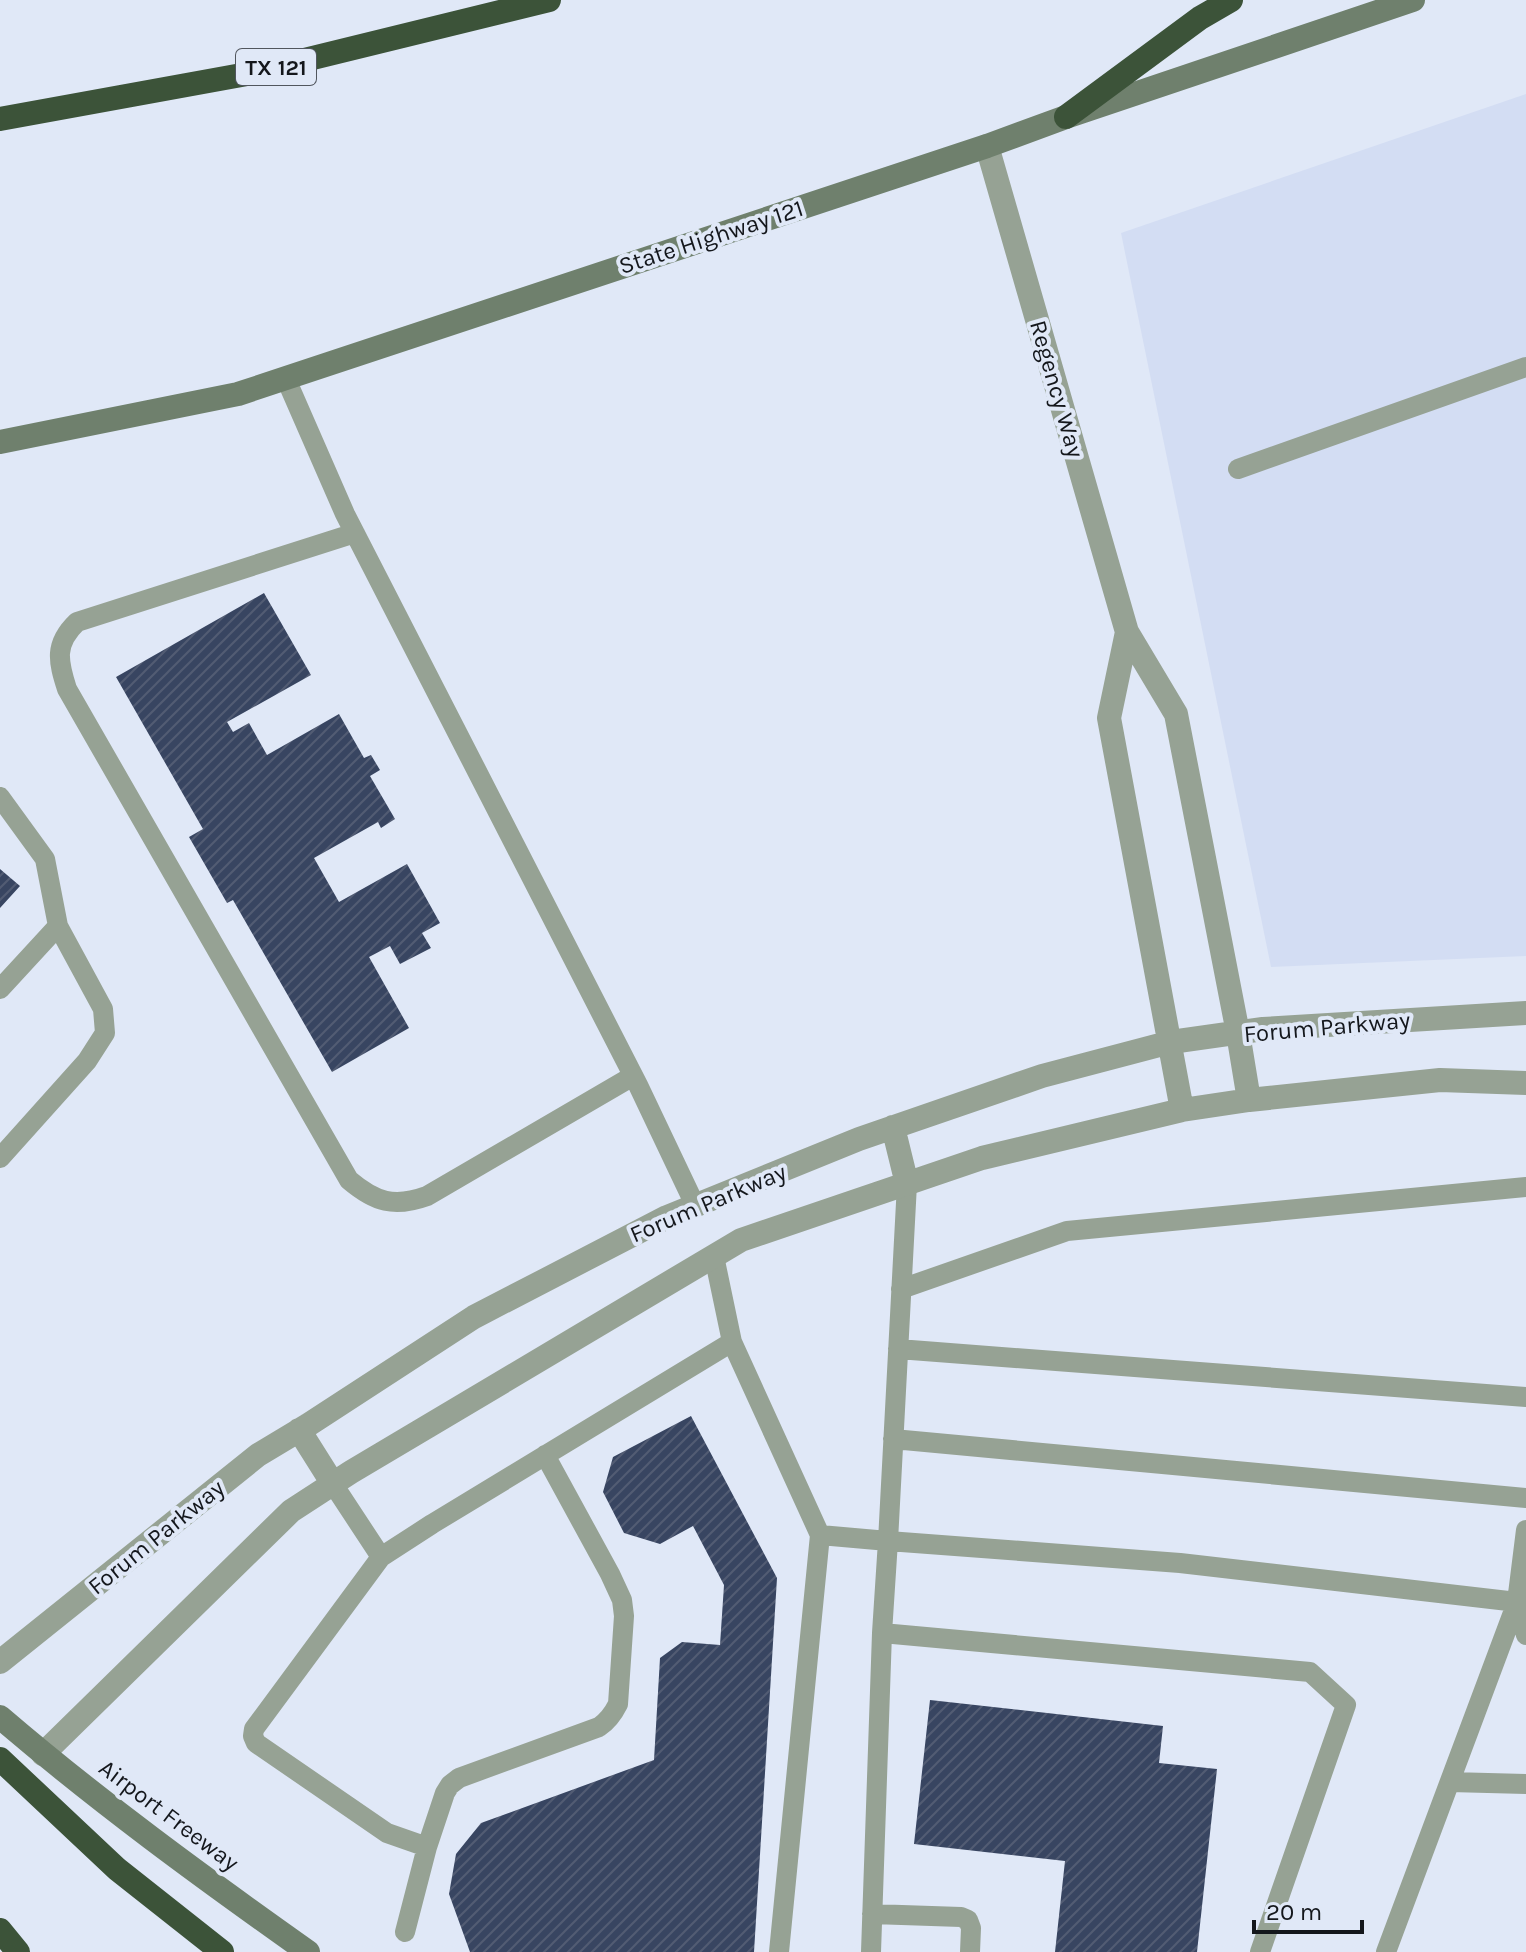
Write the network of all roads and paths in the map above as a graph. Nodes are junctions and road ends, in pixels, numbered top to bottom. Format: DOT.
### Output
graph roads {
  1 [pos="549,0"];
  2 [pos="1231,0"];
  3 [pos="1413,0"];
  4 [pos="1066,117"];
  5 [pos="0,119"];
  6 [pos="987,146"];
  7 [pos="1526,367"];
  8 [pos="286,379"];
  9 [pos="0,442"];
  10 [pos="1238,469"];
  11 [pos="355,533"];
  12 [pos="1127,632"];
  13 [pos="0,797"];
  14 [pos="58,926"];
  15 [pos="0,989"];
  16 [pos="1526,1013"];
  17 [pos="1238,1033"];
  18 [pos="1171,1042"];
  19 [pos="633,1076"];
  20 [pos="1526,1083"];
  21 [pos="1249,1100"];
  22 [pos="1182,1110"];
  23 [pos="893,1127"];
  24 [pos="0,1158"];
  25 [pos="907,1184"];
  26 [pos="1526,1187"];
  27 [pos="695,1205"];
  28 [pos="714,1256"];
  29 [pos="901,1289"];
  30 [pos="732,1342"];
  31 [pos="898,1349"];
  32 [pos="1526,1397"];
  33 [pos="299,1430"];
  34 [pos="893,1439"];
  35 [pos="545,1455"];
  36 [pos="333,1484"];
  37 [pos="1526,1498"];
  38 [pos="1526,1530"];
  39 [pos="820,1535"];
  40 [pos="888,1541"];
  41 [pos="381,1557"];
  42 [pos="1517,1602"];
  43 [pos="882,1633"];
  44 [pos="1526,1635"];
  45 [pos="0,1662"];
  46 [pos="0,1717"];
  47 [pos="43,1754"];
  48 [pos="0,1759"];
  49 [pos="1450,1782"];
  50 [pos="1526,1784"];
  51 [pos="427,1847"];
  52 [pos="872,1914"];
  53 [pos="0,1930"];
  54 [pos="405,1932"];
  55 [pos="0,1942"];
  56 [pos="16,1952"];
  57 [pos="222,1952"];
  58 [pos="308,1952"];
  59 [pos="779,1952"];
  60 [pos="871,1952"];
  61 [pos="970,1952"];
  62 [pos="1260,1952"];
  63 [pos="1386,1952"];
  1 -- 5 [label="highway, TX 121"];
  2 -- 4 [label="highway"];
  3 -- 4 [label="main road, State Highway 121"];
  4 -- 6 [label="main road, State Highway 121"];
  6 -- 8 [label="main road, State Highway 121"];
  6 -- 12 [label="street, Regency Way"];
  7 -- 10 [label="lane"];
  8 -- 9 [label="main road, State Highway 121"];
  8 -- 11 [label="lane"];
  11 -- 19 [label="lane"];
  11 -- 19 [label="lane"];
  12 -- 17 [label="street, Regency Way"];
  12 -- 18 [label="street, Regency Way"];
  13 -- 14 [label="lane"];
  14 -- 15 [label="lane"];
  14 -- 24 [label="lane"];
  16 -- 17 [label="street, Forum Parkway"];
  17 -- 18 [label="street, Forum Parkway"];
  17 -- 21 [label="street, Regency Way"];
  18 -- 22 [label="street, Regency Way"];
  18 -- 23 [label="street, Forum Parkway"];
  19 -- 27 [label="lane"];
  20 -- 21 [label="street, Forum Parkway"];
  21 -- 22 [label="street, Forum Parkway"];
  22 -- 25 [label="street, Forum Parkway"];
  23 -- 25 [label="street"];
  23 -- 27 [label="street, Forum Parkway"];
  25 -- 28 [label="street, Forum Parkway"];
  25 -- 29 [label="lane"];
  26 -- 29 [label="lane"];
  27 -- 33 [label="street, Forum Parkway"];
  28 -- 30 [label="lane"];
  28 -- 36 [label="street, Forum Parkway"];
  29 -- 31 [label="lane"];
  30 -- 35 [label="lane"];
  30 -- 39 [label="lane"];
  31 -- 32 [label="lane"];
  31 -- 34 [label="lane"];
  33 -- 36 [label="street"];
  33 -- 45 [label="street, Forum Parkway"];
  34 -- 37 [label="lane"];
  34 -- 40 [label="lane"];
  35 -- 41 [label="lane"];
  35 -- 51 [label="lane"];
  36 -- 41 [label="lane"];
  36 -- 47 [label="street, Forum Parkway"];
  38 -- 42 [label="lane"];
  39 -- 40 [label="lane"];
  39 -- 59 [label="lane"];
  40 -- 42 [label="lane"];
  40 -- 43 [label="lane"];
  41 -- 51 [label="lane"];
  42 -- 44 [label="lane"];
  42 -- 49 [label="lane"];
  43 -- 52 [label="lane"];
  43 -- 62 [label="lane"];
  46 -- 47 [label="main road, Airport Freeway"];
  47 -- 58 [label="main road, Airport Freeway"];
  48 -- 57 [label="highway"];
  49 -- 50 [label="lane"];
  49 -- 63 [label="lane"];
  51 -- 54 [label="lane"];
  52 -- 60 [label="lane"];
  52 -- 61 [label="lane"];
  53 -- 56 [label="highway"];
  55 -- 56 [label="highway"];
}
